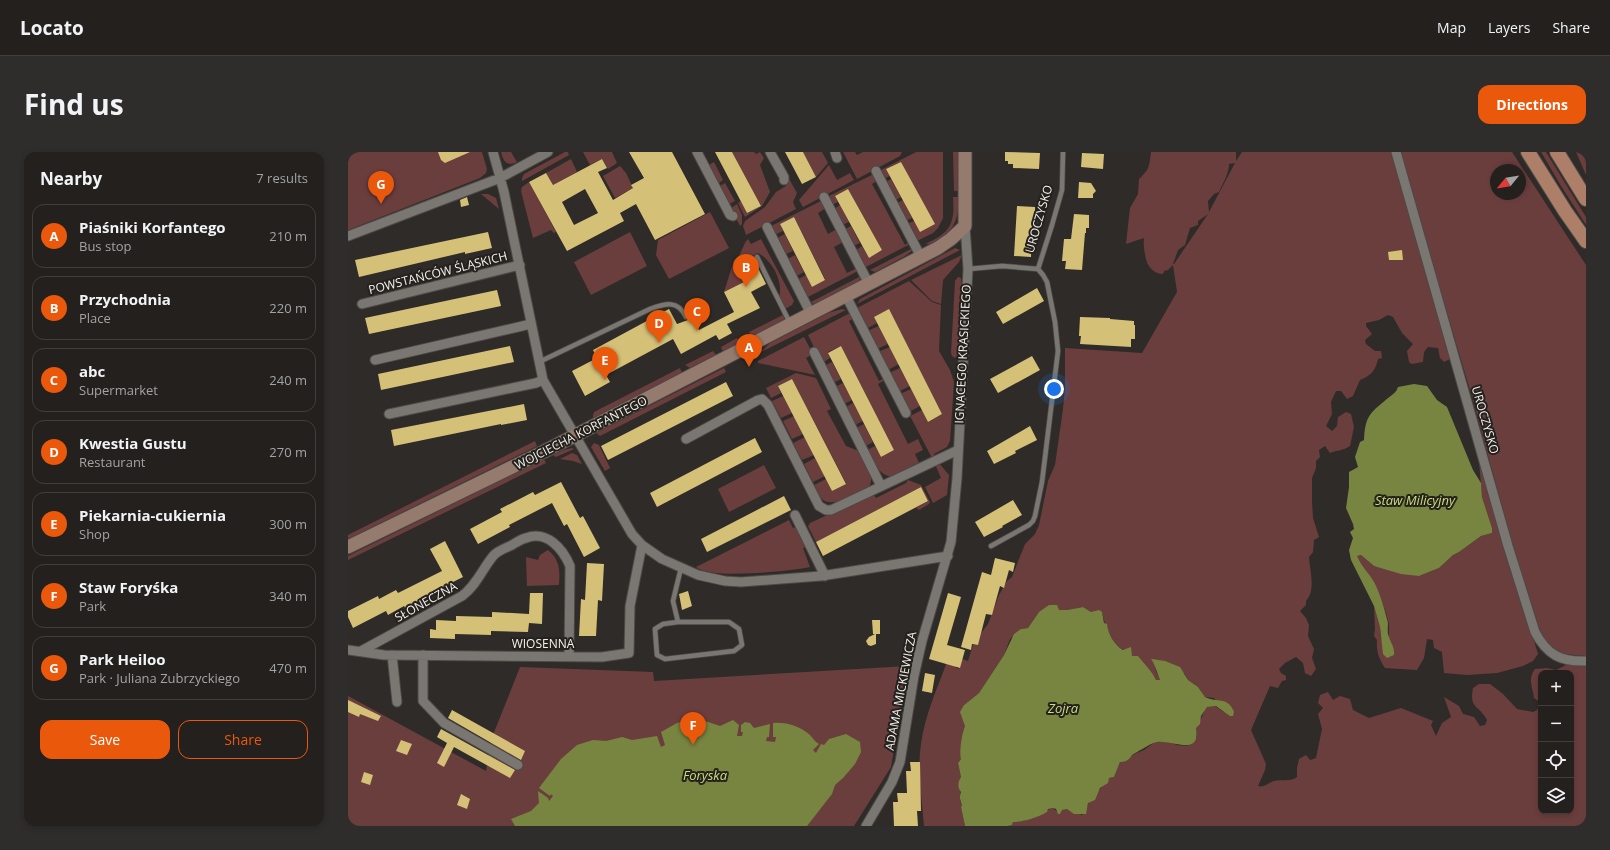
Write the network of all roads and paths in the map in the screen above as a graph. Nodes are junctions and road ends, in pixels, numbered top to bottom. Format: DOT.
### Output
graph roads {
  1 [pos="493,152"];
  2 [pos="548,152"];
  3 [pos="697,152"];
  4 [pos="770,152"];
  5 [pos="965,152"];
  6 [pos="1062,152"];
  7 [pos="1396,152"];
  8 [pos="1528,152"];
  9 [pos="1557,152"];
  10 [pos="876,171"];
  11 [pos="500,178"];
  12 [pos="784,180"];
  13 [pos="824,197"];
  14 [pos="1586,199"];
  15 [pos="733,216"];
  16 [pos="965,226"];
  17 [pos="767,227"];
  18 [pos="348,236"];
  19 [pos="1586,241"];
  20 [pos="757,257"];
  21 [pos="921,257"];
  22 [pos="520,265"];
  23 [pos="968,269"];
  24 [pos="1038,269"];
  25 [pos="869,284"];
  26 [pos="846,296"];
  27 [pos="362,304"];
  28 [pos="811,314"];
  29 [pos="686,317"];
  30 [pos="531,324"];
  31 [pos="791,324"];
  32 [pos="814,352"];
  33 [pos="375,360"];
  34 [pos="539,362"];
  35 [pos="543,380"];
  36 [pos="906,413"];
  37 [pos="389,414"];
  38 [pos="575,436"];
  39 [pos="686,439"];
  40 [pos="958,450"];
  41 [pos="881,486"];
  42 [pos="795,514"];
  43 [pos="642,545"];
  44 [pos="991,546"];
  45 [pos="348,547"];
  46 [pos="948,556"];
  47 [pos="681,568"];
  48 [pos="825,576"];
  49 [pos="678,622"];
  50 [pos="348,650"];
  51 [pos="362,651"];
  52 [pos="392,655"];
  53 [pos="423,655"];
  54 [pos="569,656"];
  55 [pos="1586,662"];
  56 [pos="397,702"];
  57 [pos="518,765"];
  58 [pos="866,826"];
  1 -- 11 [label="street, POWSTAŃCÓW ŚLĄSKICH"];
  2 -- 11 [label="street"];
  3 -- 15 [label="street"];
  4 -- 12 [label="street"];
  5 -- 16 [label="street, IGNACEGO KRASICKIEGO"];
  6 -- 24 [label="lane, UROCZYSKO"];
  7 -- 55 [label="street, UROCZYSKO"];
  8 -- 19 [label="main road"];
  9 -- 14 [label="main road"];
  10 -- 21 [label="street"];
  11 -- 18 [label="street"];
  11 -- 22 [label="street, POWSTAŃCÓW ŚLĄSKICH"];
  13 -- 25 [label="street"];
  16 -- 21 [label="street, WOJCIECHA KORFANTEGO"];
  16 -- 23 [label="street, IGNACEGO KRASICKIEGO"];
  17 -- 28 [label="street"];
  20 -- 31 [label="lane"];
  21 -- 25 [label="street, WOJCIECHA KORFANTEGO"];
  22 -- 27 [label="street, POWSTAŃCÓW ŚLĄSKICH"];
  22 -- 30 [label="street, POWSTAŃCÓW ŚLĄSKICH"];
  23 -- 24 [label="lane"];
  23 -- 40 [label="street, IGNACEGO KRASICKIEGO"];
  24 -- 44 [label="lane"];
  25 -- 26 [label="street, WOJCIECHA KORFANTEGO"];
  26 -- 28 [label="street, WOJCIECHA KORFANTEGO"];
  26 -- 36 [label="street"];
  28 -- 31 [label="street, WOJCIECHA KORFANTEGO"];
  29 -- 34 [label="lane"];
  30 -- 33 [label="street"];
  30 -- 34 [label="street, POWSTAŃCÓW ŚLĄSKICH"];
  31 -- 38 [label="street, WOJCIECHA KORFANTEGO"];
  32 -- 41 [label="street"];
  34 -- 35 [label="street, POWSTAŃCÓW ŚLĄSKICH"];
  35 -- 37 [label="street"];
  35 -- 38 [label="street, POWSTAŃCÓW ŚLĄSKICH"];
  38 -- 43 [label="street, POWSTAŃCÓW ŚLĄSKICH"];
  38 -- 45 [label="street, WOJCIECHA KORFANTEGO"];
  39 -- 41 [label="street"];
  40 -- 41 [label="street"];
  40 -- 46 [label="street, IGNACEGO KRASICKIEGO"];
  42 -- 48 [label="street"];
  43 -- 47 [label="street, POWSTAŃCÓW ŚLĄSKICH"];
  43 -- 54 [label="street, WIOSENNA"];
  46 -- 48 [label="street, POWSTAŃCÓW ŚLĄSKICH"];
  46 -- 58 [label="street, ADAMA MICKIEWICZA"];
  47 -- 48 [label="street, POWSTAŃCÓW ŚLĄSKICH"];
  47 -- 49 [label="lane"];
  49 -- 49 [label="lane"];
  50 -- 51 [label="street, WIOSENNA"];
  51 -- 52 [label="street, WIOSENNA"];
  51 -- 54 [label="street, SŁONECZNA"];
  52 -- 53 [label="street, WIOSENNA"];
  52 -- 56 [label="street"];
  53 -- 54 [label="street, WIOSENNA"];
  53 -- 57 [label="street"];
}
